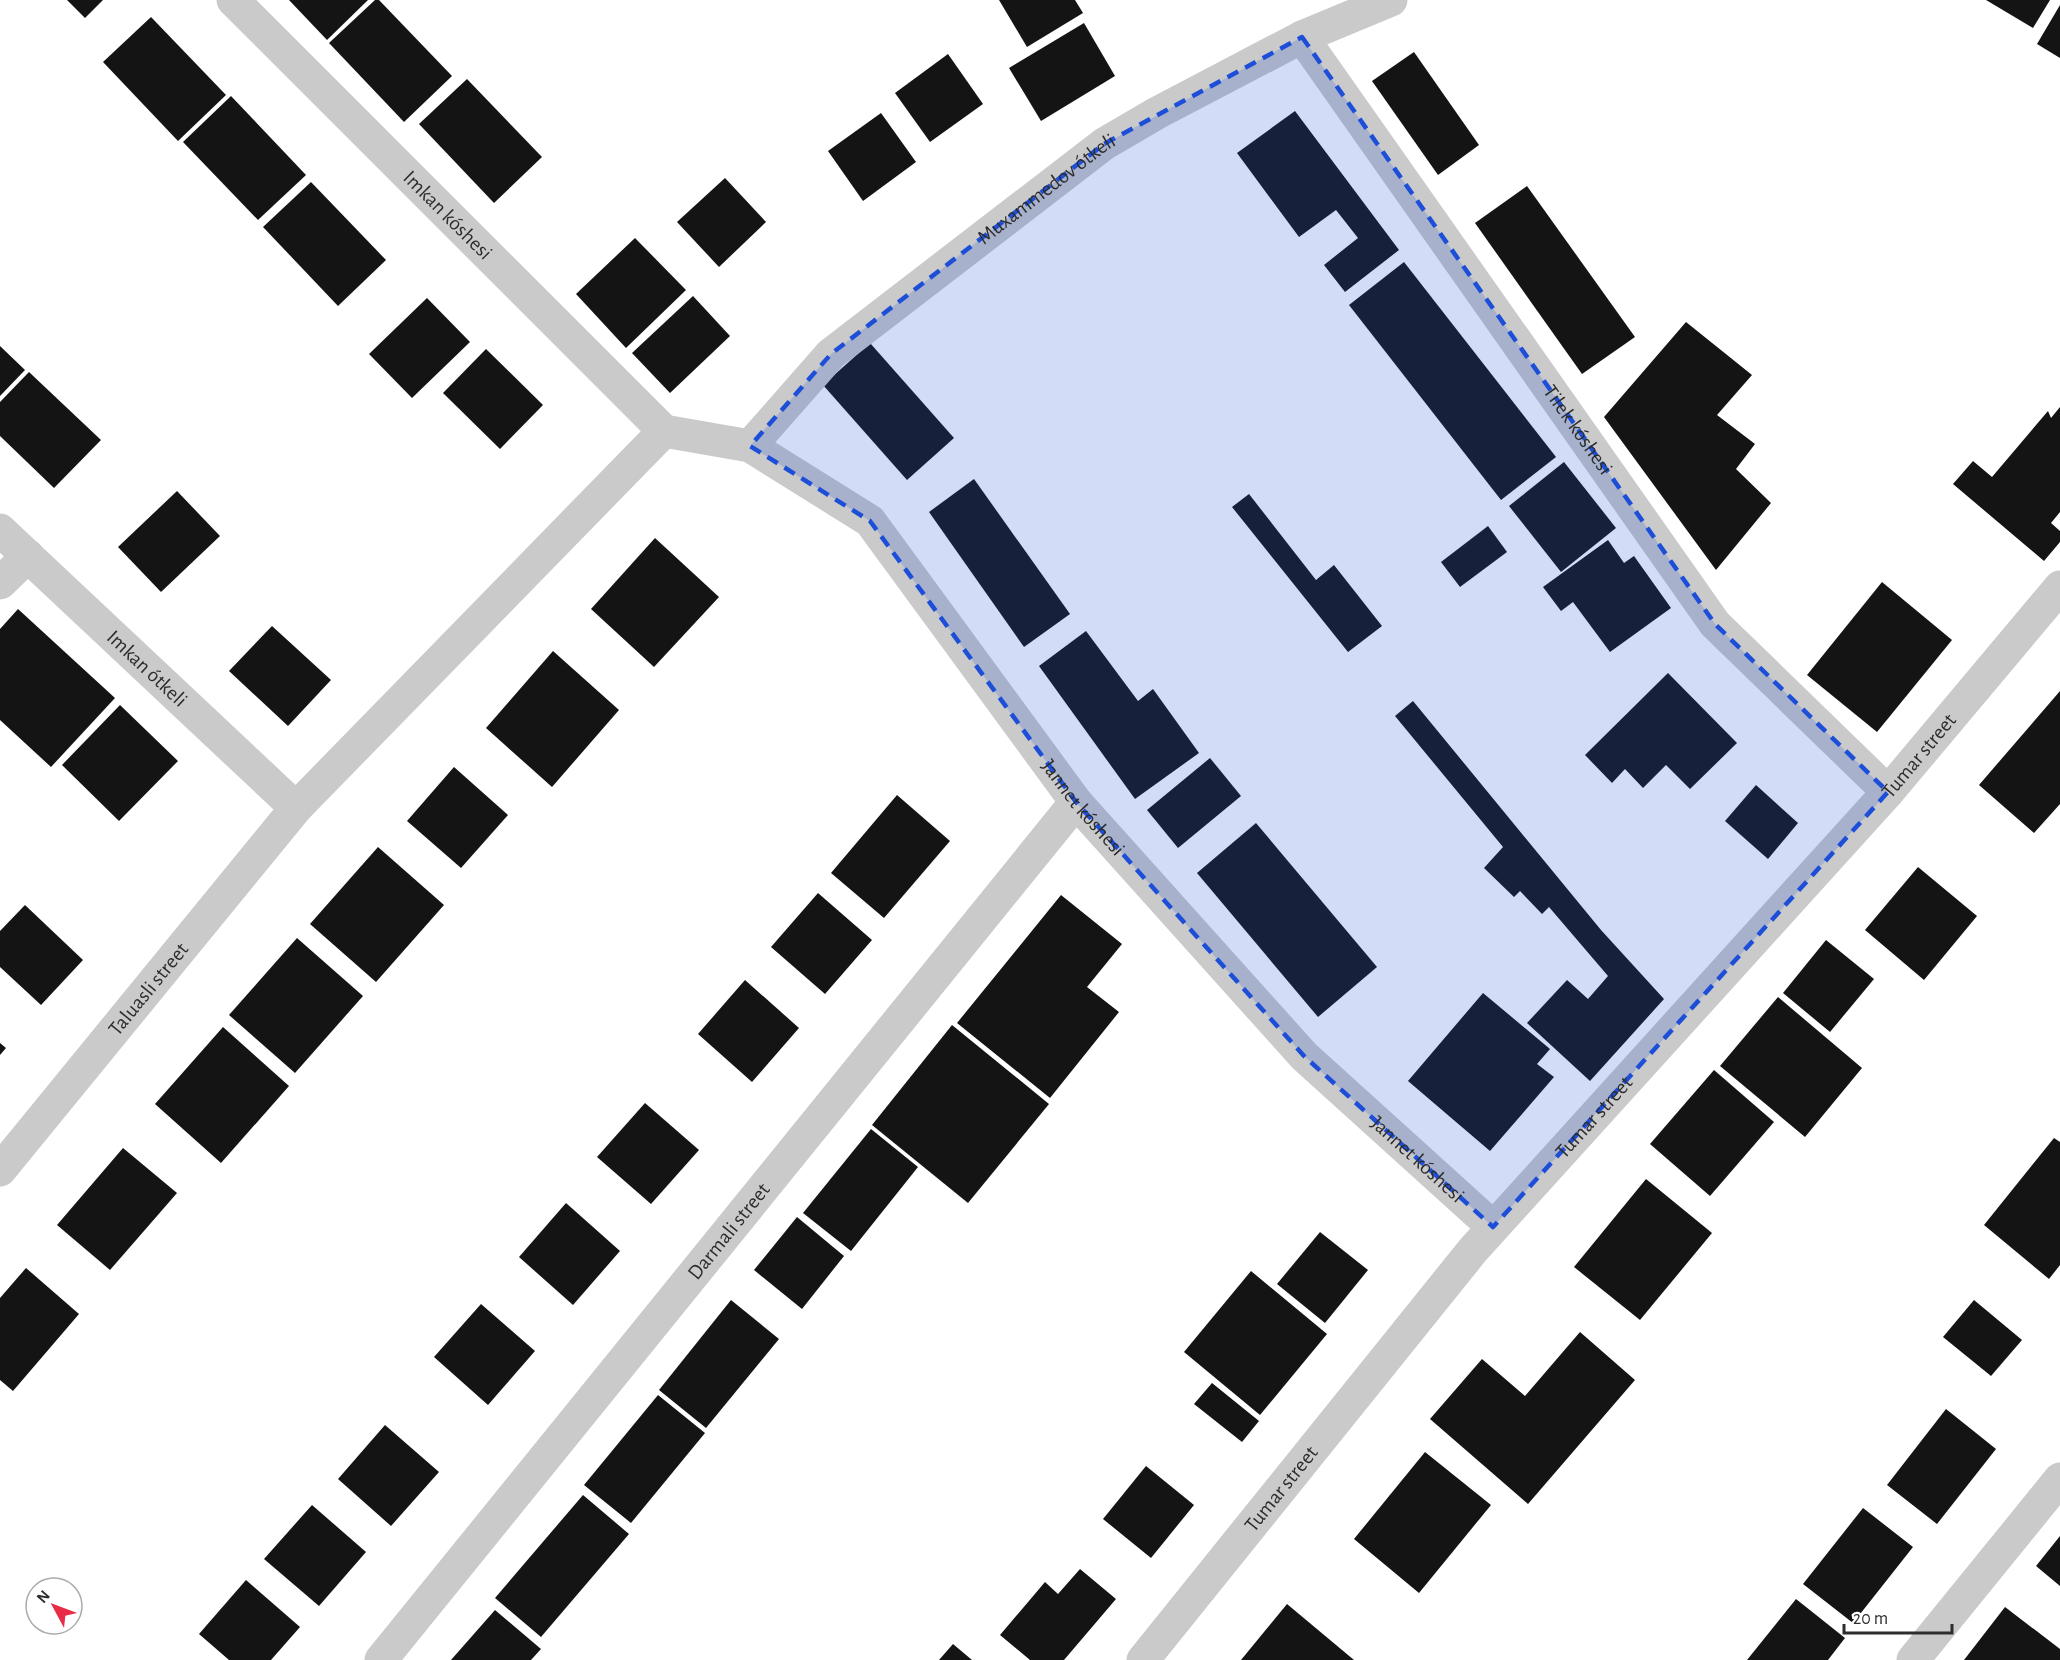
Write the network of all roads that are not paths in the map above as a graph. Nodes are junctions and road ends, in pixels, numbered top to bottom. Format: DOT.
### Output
graph roads {
  1 [pos="233,0"];
  2 [pos="1391,0"];
  3 [pos="1302,37"];
  4 [pos="664,431"];
  5 [pos="750,446"];
  6 [pos="0,530"];
  7 [pos="28,556"];
  8 [pos="0,583"];
  9 [pos="2060,587"];
  10 [pos="1888,792"];
  11 [pos="1076,802"];
  12 [pos="296,808"];
  13 [pos="0,1170"];
  14 [pos="1493,1227"];
  15 [pos="2060,1479"];
  16 [pos="381,1660"];
  17 [pos="1143,1660"];
  18 [pos="1913,1660"];
  1 -- 4 [label="street, Imkan kóshesi"];
  2 -- 3 [label="street, Muxammedov ótkeli"];
  3 -- 5 [label="street, Muxammedov ótkeli"];
  3 -- 10 [label="street, Tilek kóshesi"];
  4 -- 5 [label="street, Jannet kóshesi"];
  4 -- 12 [label="street, Taluasli street"];
  5 -- 11 [label="street, Jannet kóshesi"];
  6 -- 7 [label="street, Imkan ótkeli"];
  7 -- 8 [label="street"];
  7 -- 12 [label="street, Imkan ótkeli"];
  9 -- 10 [label="street, Tumar street"];
  10 -- 14 [label="street, Tumar street"];
  11 -- 14 [label="street, Jannet kóshesi"];
  11 -- 16 [label="street, Darmali street"];
  12 -- 13 [label="street, Taluasli street"];
  14 -- 17 [label="street, Tumar street"];
  15 -- 18 [label="street"];
}
